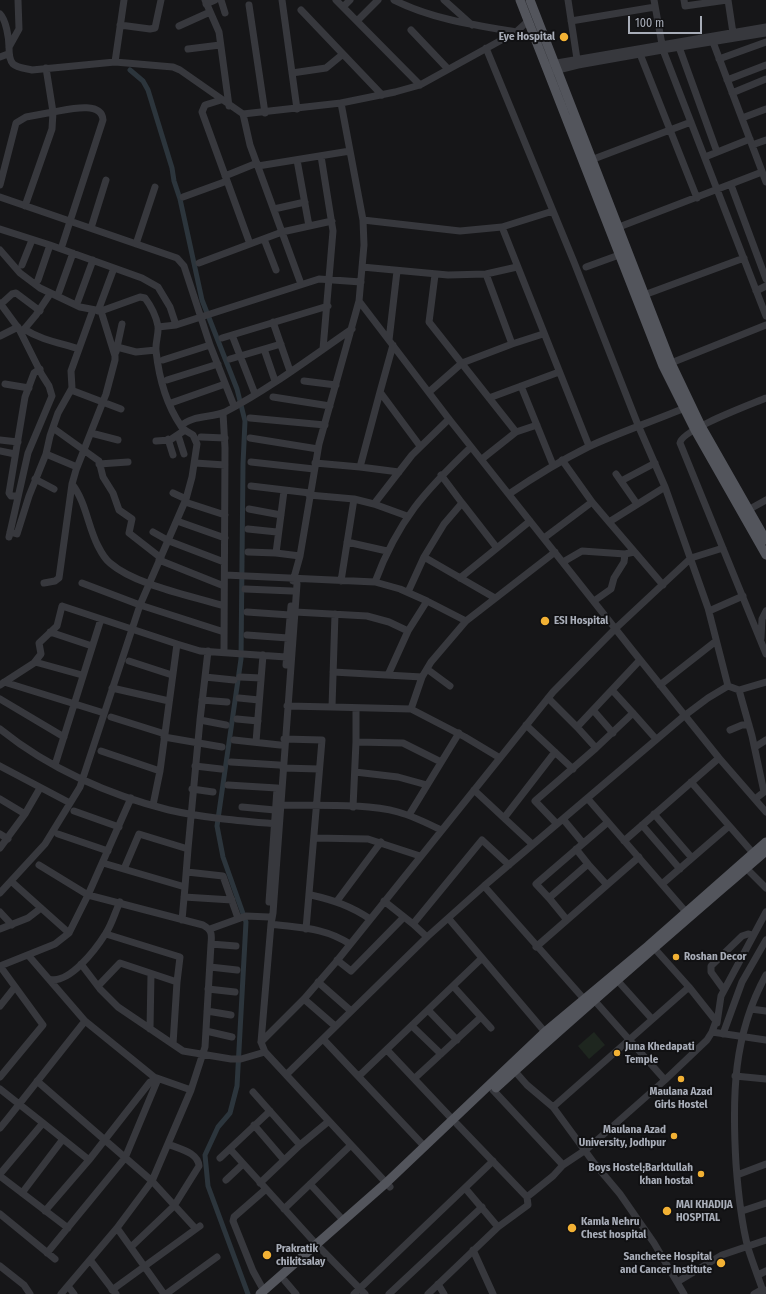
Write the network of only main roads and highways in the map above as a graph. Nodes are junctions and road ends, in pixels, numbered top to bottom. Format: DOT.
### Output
graph roads {
  1 [pos="520,0"];
  2 [pos="530,0"];
  3 [pos="552,68"];
  4 [pos="687,407"];
  5 [pos="698,428"];
  6 [pos="766,540"];
  7 [pos="766,555"];
  8 [pos="766,842"];
  9 [pos="766,851"];
  10 [pos="512,1068"];
  11 [pos="455,1122"];
  12 [pos="388,1185"];
  13 [pos="319,1247"];
  14 [pos="264,1293"];
  1 -- 3 [label="main road"];
  2 -- 3 [label="main road"];
  3 -- 4 [label="main road"];
  3 -- 4 [label="main road"];
  4 -- 5 [label="main road"];
  5 -- 6 [label="main road"];
  5 -- 7 [label="main road"];
  8 -- 10 [label="main road"];
  9 -- 10 [label="main road"];
  10 -- 11 [label="main road"];
  10 -- 11 [label="main road"];
  11 -- 12 [label="main road"];
  11 -- 12 [label="main road"];
  12 -- 13 [label="main road"];
  12 -- 13 [label="main road"];
  13 -- 14 [label="main road"];
  13 -- 14 [label="main road"];
}
